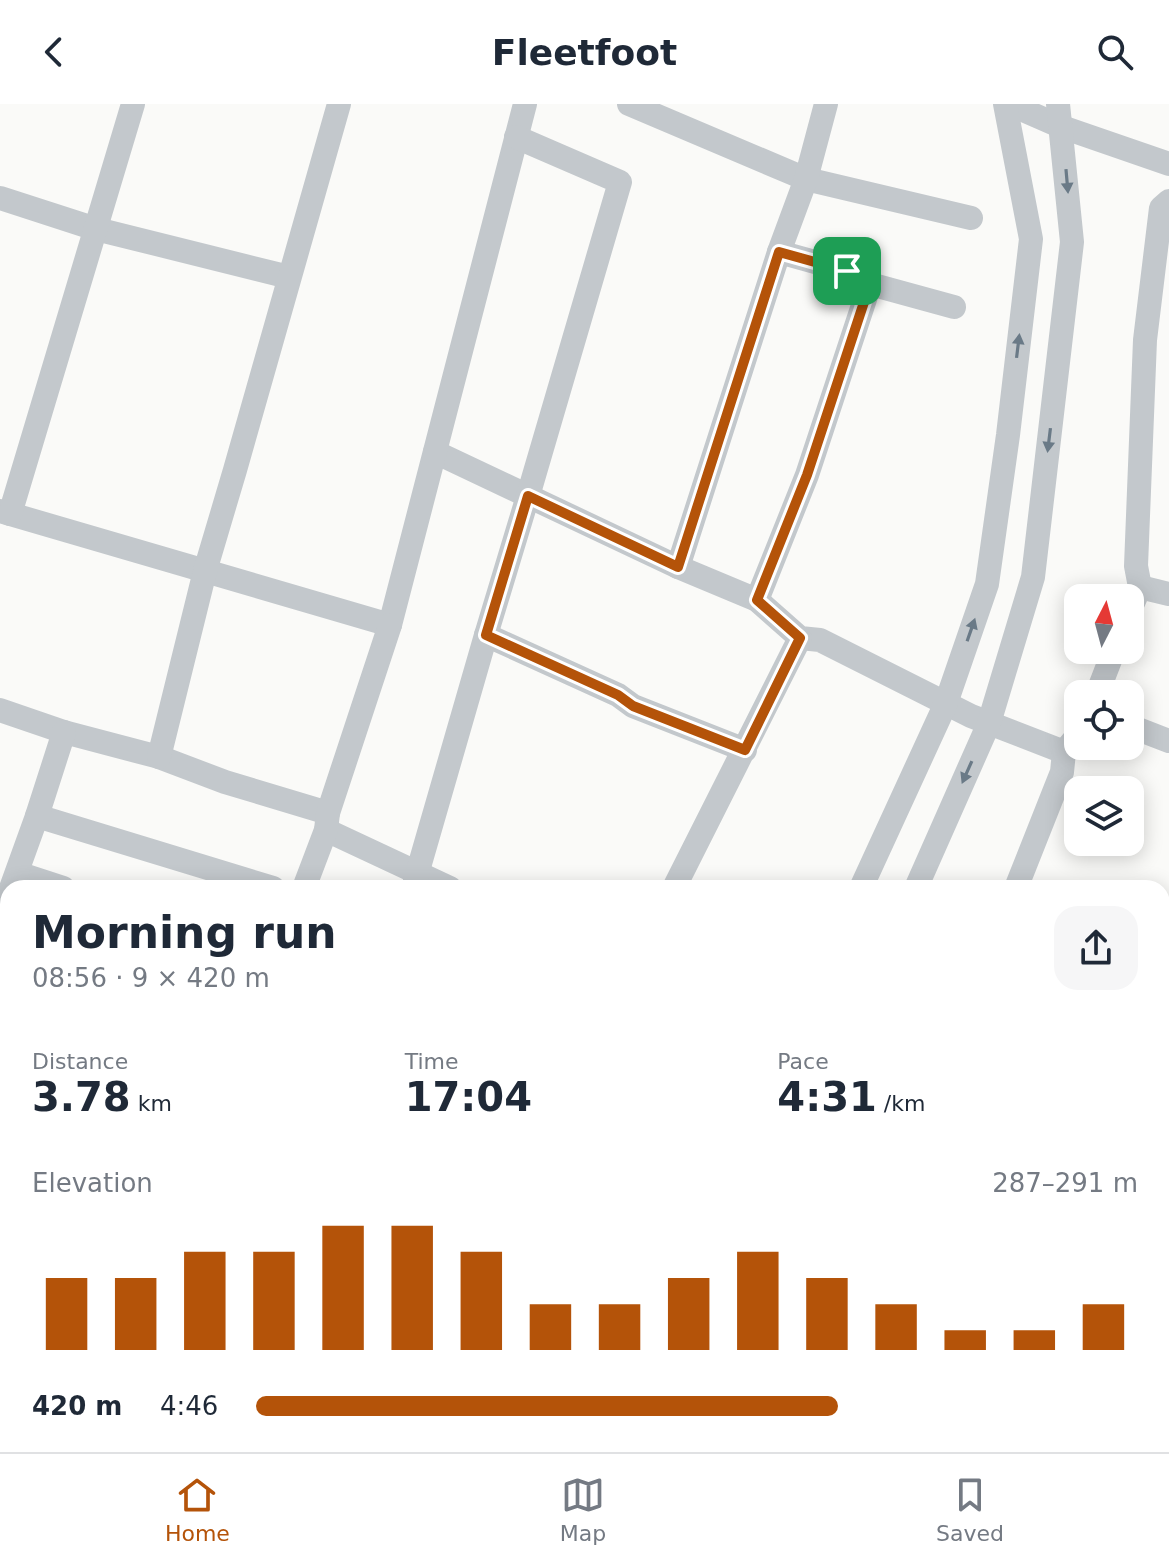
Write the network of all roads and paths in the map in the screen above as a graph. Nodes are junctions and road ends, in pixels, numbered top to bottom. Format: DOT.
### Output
graph roads {
  1 [pos="133,104"];
  2 [pos="338,104"];
  3 [pos="525,104"];
  4 [pos="629,104"];
  5 [pos="826,104"];
  6 [pos="1007,104"];
  7 [pos="1060,115"];
  8 [pos="516,137"];
  9 [pos="1169,164"];
  10 [pos="806,179"];
  11 [pos="0,198"];
  12 [pos="1169,201"];
  13 [pos="971,218"];
  14 [pos="96,229"];
  15 [pos="779,252"];
  16 [pos="289,277"];
  17 [pos="870,284"];
  18 [pos="954,307"];
  19 [pos="1157,341"];
  20 [pos="435,452"];
  21 [pos="528,496"];
  22 [pos="5,512"];
  23 [pos="678,567"];
  24 [pos="205,571"];
  25 [pos="1139,584"];
  26 [pos="1144,588"];
  27 [pos="1169,594"];
  28 [pos="757,600"];
  29 [pos="390,625"];
  30 [pos="486,635"];
  31 [pos="800,638"];
  32 [pos="946,703"];
  33 [pos="0,710"];
  34 [pos="989,723"];
  35 [pos="1144,731"];
  36 [pos="64,732"];
  37 [pos="1169,741"];
  38 [pos="1064,742"];
  39 [pos="745,750"];
  40 [pos="159,757"];
  41 [pos="1066,760"];
  42 [pos="37,816"];
  43 [pos="327,822"];
  44 [pos="14,880"];
  45 [pos="247,880"];
  46 [pos="307,880"];
  47 [pos="416,880"];
  48 [pos="678,880"];
  49 [pos="865,880"];
  50 [pos="920,880"];
  51 [pos="1019,880"];
  1 -- 14 [label="street"];
  2 -- 16 [label="street"];
  3 -- 8 [label="street"];
  4 -- 10 [label="street"];
  5 -- 10 [label="street"];
  6 -- 7 [label="street"];
  32 -- 6 [label="street, one-way"];
  7 -- 9 [label="street"];
  7 -- 34 [label="street, one-way"];
  8 -- 20 [label="street"];
  8 -- 21 [label="street"];
  10 -- 13 [label="street"];
  10 -- 15 [label="street"];
  11 -- 14 [label="street"];
  12 -- 19 [label="street"];
  14 -- 16 [label="street"];
  14 -- 22 [label="street"];
  15 -- 17 [label="street"];
  15 -- 23 [label="street"];
  16 -- 24 [label="street"];
  17 -- 18 [label="street"];
  17 -- 28 [label="street"];
  19 -- 25 [label="street"];
  20 -- 21 [label="street"];
  20 -- 29 [label="street"];
  21 -- 23 [label="street"];
  21 -- 30 [label="street"];
  22 -- 24 [label="street"];
  23 -- 28 [label="street"];
  24 -- 29 [label="street"];
  24 -- 40 [label="street"];
  26 -- 27 [label="street"];
  28 -- 31 [label="street"];
  29 -- 43 [label="street"];
  30 -- 39 [label="street"];
  30 -- 47 [label="street"];
  31 -- 32 [label="street"];
  31 -- 39 [label="street"];
  32 -- 34 [label="street"];
  32 -- 49 [label="street"];
  33 -- 36 [label="street"];
  34 -- 38 [label="street"];
  34 -- 50 [label="street, one-way"];
  35 -- 37 [label="street"];
  36 -- 40 [label="street"];
  36 -- 42 [label="street"];
  39 -- 48 [label="street"];
  40 -- 43 [label="street"];
  41 -- 51 [label="street"];
  42 -- 44 [label="street"];
  42 -- 45 [label="street"];
  43 -- 46 [label="street"];
  43 -- 47 [label="street"];
}
